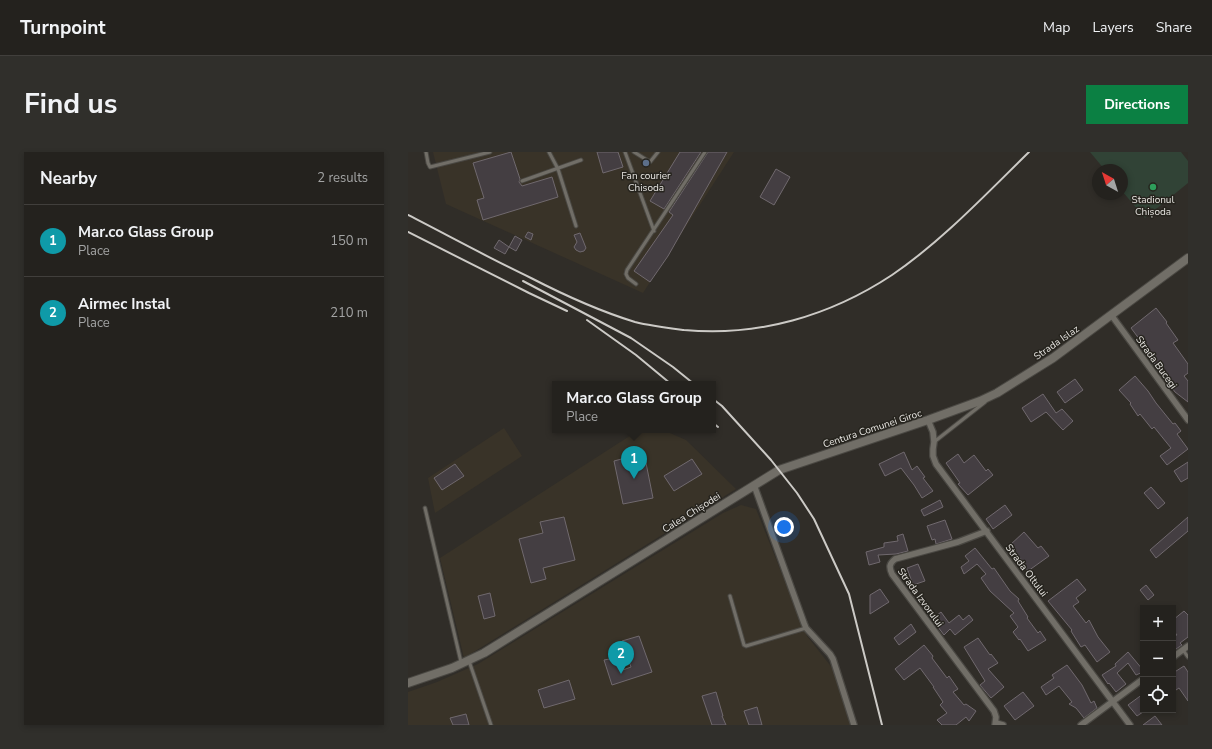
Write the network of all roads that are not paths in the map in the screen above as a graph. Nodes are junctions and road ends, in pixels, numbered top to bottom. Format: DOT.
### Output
graph roads {
  1 [pos="426,152"];
  2 [pos="490,152"];
  3 [pos="549,152"];
  4 [pos="625,152"];
  5 [pos="634,152"];
  6 [pos="658,152"];
  7 [pos="705,152"];
  8 [pos="581,160"];
  9 [pos="558,169"];
  10 [pos="522,181"];
  11 [pos="576,226"];
  12 [pos="654,231"];
  13 [pos="1188,258"];
  14 [pos="636,284"];
  15 [pos="1112,316"];
  16 [pos="997,393"];
  17 [pos="928,420"];
  18 [pos="1188,420"];
  19 [pos="934,442"];
  20 [pos="754,485"];
  21 [pos="425,508"];
  22 [pos="987,531"];
  23 [pos="730,596"];
  24 [pos="806,628"];
  25 [pos="1188,646"];
  26 [pos="1183,650"];
  27 [pos="1176,655"];
  28 [pos="1188,657"];
  29 [pos="465,662"];
  30 [pos="1140,681"];
  31 [pos="408,683"];
  32 [pos="1113,702"];
  33 [pos="996,724"];
  34 [pos="491,725"];
  35 [pos="854,725"];
  36 [pos="1003,725"];
  37 [pos="1081,725"];
  38 [pos="1130,725"];
  1 -- 2 [label="lane"];
  3 -- 9 [label="lane"];
  4 -- 12 [label="lane"];
  5 -- 6 [label="lane"];
  7 -- 12 [label="lane"];
  8 -- 9 [label="lane"];
  9 -- 10 [label="lane"];
  9 -- 11 [label="lane"];
  12 -- 14 [label="lane"];
  13 -- 15 [label="main road, Strada Islaz"];
  15 -- 16 [label="main road, Strada Islaz"];
  15 -- 18 [label="street, Strada Bucegi"];
  16 -- 17 [label="main road, Centura Comunei Giroc"];
  16 -- 19 [label="lane, Strada Islaz"];
  17 -- 19 [label="street, Strada Oltului"];
  17 -- 20 [label="main road, Centura Comunei Giroc"];
  19 -- 22 [label="street, Strada Oltului"];
  20 -- 24 [label="street"];
  20 -- 29 [label="main road, Calea Chișodei"];
  21 -- 29 [label="lane"];
  22 -- 32 [label="street, Strada Oltului"];
  22 -- 33 [label="street, Strada Izvorului"];
  23 -- 24 [label="lane"];
  24 -- 35 [label="street"];
  25 -- 26 [label="street"];
  26 -- 27 [label="street"];
  26 -- 28 [label="lane"];
  29 -- 31 [label="main road, Calea Chișodei"];
  29 -- 34 [label="lane"];
  30 -- 32 [label="street"];
  32 -- 37 [label="street"];
  32 -- 38 [label="street, Strada Oltului"];
  33 -- 36 [label="street"];
}
